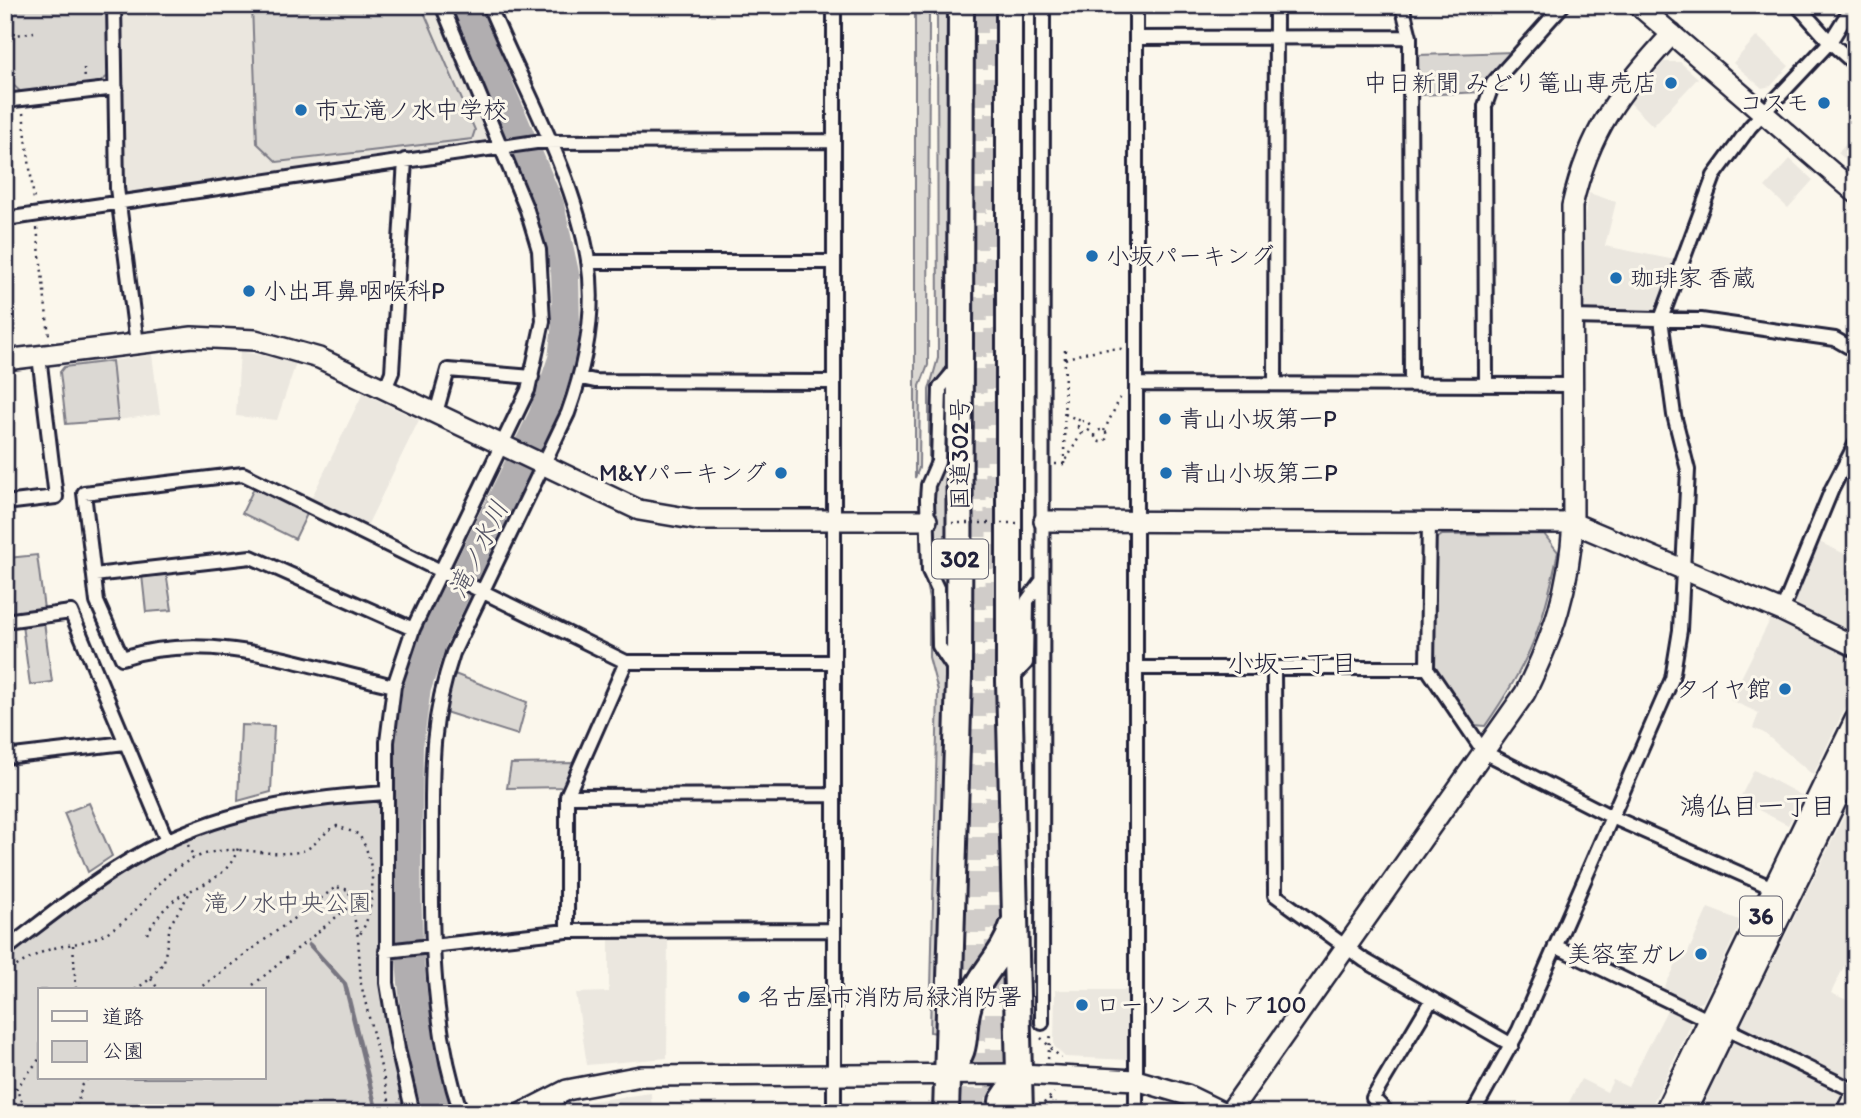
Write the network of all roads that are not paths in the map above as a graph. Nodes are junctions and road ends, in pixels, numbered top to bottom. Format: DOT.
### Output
graph roads {
  1 [pos="114,5"];
  2 [pos="442,5"];
  3 [pos="489,5"];
  4 [pos="834,5"];
  5 [pos="961,5"];
  6 [pos="1009,5"];
  7 [pos="1043,5"];
  8 [pos="1136,5"];
  9 [pos="1276,5"];
  10 [pos="1402,5"];
  11 [pos="1563,5"];
  12 [pos="1638,5"];
  13 [pos="1797,5"];
  14 [pos="1853,5"];
  15 [pos="1672,34"];
  16 [pos="1410,37"];
  17 [pos="1136,38"];
  18 [pos="1276,38"];
  19 [pos="1830,43"];
  20 [pos="1856,65"];
  21 [pos="116,88"];
  22 [pos="12,100"];
  23 [pos="1763,114"];
  24 [pos="548,141"];
  25 [pos="834,141"];
  26 [pos="501,148"];
  27 [pos="405,160"];
  28 [pos="1856,193"];
  29 [pos="119,201"];
  30 [pos="5,219"];
  31 [pos="588,262"];
  32 [pos="834,262"];
  33 [pos="1572,317"];
  34 [pos="1661,319"];
  35 [pos="137,344"];
  36 [pos="44,348"];
  37 [pos="1856,351"];
  38 [pos="5,360"];
  39 [pos="960,365"];
  40 [pos="533,377"];
  41 [pos="581,378"];
  42 [pos="834,382"];
  43 [pos="1275,382"];
  44 [pos="1136,384"];
  45 [pos="1411,384"];
  46 [pos="1486,384"];
  47 [pos="1571,385"];
  48 [pos="385,389"];
  49 [pos="436,413"];
  50 [pos="1856,443"];
  51 [pos="524,456"];
  52 [pos="5,503"];
  53 [pos="1137,520"];
  54 [pos="936,521"];
  55 [pos="1044,521"];
  56 [pos="1429,521"];
  57 [pos="834,522"];
  58 [pos="1573,523"];
  59 [pos="1682,569"];
  60 [pos="442,572"];
  61 [pos="94,575"];
  62 [pos="1042,581"];
  63 [pos="483,592"];
  64 [pos="1782,611"];
  65 [pos="5,621"];
  66 [pos="413,629"];
  67 [pos="1856,647"];
  68 [pos="626,662"];
  69 [pos="832,662"];
  70 [pos="1137,668"];
  71 [pos="1274,668"];
  72 [pos="1427,668"];
  73 [pos="959,677"];
  74 [pos="1009,681"];
  75 [pos="394,686"];
  76 [pos="1856,720"];
  77 [pos="125,743"];
  78 [pos="1484,752"];
  79 [pos="5,757"];
  80 [pos="1856,758"];
  81 [pos="386,793"];
  82 [pos="833,795"];
  83 [pos="567,796"];
  84 [pos="1612,817"];
  85 [pos="167,841"];
  86 [pos="1775,889"];
  87 [pos="1015,913"];
  88 [pos="567,930"];
  89 [pos="834,930"];
  90 [pos="1555,946"];
  91 [pos="431,947"];
  92 [pos="1346,948"];
  93 [pos="5,950"];
  94 [pos="386,951"];
  95 [pos="1432,999"];
  96 [pos="1042,1023"];
  97 [pos="1717,1023"];
  98 [pos="1512,1045"];
  99 [pos="1020,1074"];
  100 [pos="944,1076"];
  101 [pos="834,1077"];
  102 [pos="1136,1080"];
  103 [pos="1854,1087"];
  104 [pos="413,1113"];
  105 [pos="461,1113"];
  106 [pos="522,1113"];
  107 [pos="834,1113"];
  108 [pos="946,1113"];
  109 [pos="1002,1113"];
  110 [pos="1020,1113"];
  111 [pos="1136,1113"];
  112 [pos="1226,1113"];
  113 [pos="1388,1113"];
  114 [pos="1473,1113"];
  115 [pos="1665,1113"];
  116 [pos="1684,1113"];
  117 [pos="1842,1113"];
  1 -- 21 [label="street"];
  2 -- 26 [label="street"];
  3 -- 24 [label="street"];
  4 -- 25 [label="street"];
  5 -- 39 [label="highway, 国道302号 / 302"];
  6 -- 74 [label="highway, 国道302号 / 302"];
  7 -- 55 [label="street"];
  8 -- 17 [label="street"];
  9 -- 18 [label="street"];
  10 -- 16 [label="street"];
  11 -- 46 [label="street"];
  12 -- 15 [label="street"];
  13 -- 19 [label="street"];
  14 -- 19 [label="street"];
  15 -- 23 [label="street"];
  15 -- 33 [label="street"];
  16 -- 18 [label="street"];
  16 -- 45 [label="street"];
  17 -- 18 [label="street"];
  17 -- 44 [label="street"];
  18 -- 43 [label="street"];
  19 -- 20 [label="street"];
  19 -- 23 [label="street"];
  21 -- 22 [label="street"];
  21 -- 29 [label="street"];
  23 -- 28 [label="street"];
  23 -- 34 [label="street"];
  24 -- 25 [label="street"];
  24 -- 26 [label="street"];
  24 -- 31 [label="street"];
  25 -- 32 [label="street"];
  26 -- 27 [label="street"];
  26 -- 40 [label="street"];
  27 -- 29 [label="street"];
  27 -- 48 [label="street"];
  29 -- 30 [label="street"];
  29 -- 35 [label="street"];
  31 -- 32 [label="street"];
  31 -- 41 [label="street"];
  32 -- 42 [label="street"];
  33 -- 34 [label="street"];
  33 -- 47 [label="street"];
  34 -- 37 [label="street"];
  34 -- 59 [label="street"];
  35 -- 36 [label="street"];
  35 -- 48 [label="street"];
  36 -- 38 [label="street"];
  36 -- 52 [label="street"];
  39 -- 54 [label="street"];
  39 -- 73 [label="highway, 国道302号 / 302"];
  40 -- 49 [label="street"];
  40 -- 51 [label="street"];
  41 -- 42 [label="street"];
  41 -- 51 [label="street"];
  42 -- 57 [label="street"];
  43 -- 44 [label="street"];
  43 -- 45 [label="street"];
  44 -- 53 [label="street"];
  45 -- 46 [label="street"];
  46 -- 47 [label="street"];
  47 -- 58 [label="street"];
  48 -- 49 [label="street"];
  49 -- 51 [label="street"];
  50 -- 64 [label="street"];
  51 -- 57 [label="street"];
  51 -- 60 [label="street"];
  51 -- 63 [label="street"];
  53 -- 55 [label="street"];
  53 -- 56 [label="street"];
  53 -- 70 [label="street"];
  54 -- 57 [label="street"];
  54 -- 73 [label="street"];
  55 -- 62 [label="street"];
  56 -- 58 [label="street"];
  56 -- 72 [label="street"];
  57 -- 69 [label="street"];
  58 -- 59 [label="street"];
  58 -- 78 [label="street"];
  59 -- 64 [label="street"];
  59 -- 84 [label="street"];
  60 -- 61 [label="street"];
  60 -- 63 [label="street"];
  60 -- 66 [label="street"];
  61 -- 66 [label="street"];
  61 -- 75 [label="street"];
  62 -- 74 [label="street"];
  62 -- 96 [label="street"];
  63 -- 68 [label="street"];
  63 -- 91 [label="street"];
  64 -- 67 [label="street"];
  65 -- 77 [label="street"];
  66 -- 75 [label="street"];
  68 -- 69 [label="street"];
  68 -- 83 [label="street"];
  69 -- 82 [label="street"];
  70 -- 71 [label="street"];
  70 -- 102 [label="street"];
  71 -- 72 [label="street"];
  71 -- 92 [label="street"];
  72 -- 78 [label="street"];
  73 -- 100 [label="highway, 国道302号 / 302"];
  74 -- 87 [label="highway, 国道302号 / 302"];
  75 -- 81 [label="street"];
  76 -- 86 [label="main road, 36"];
  77 -- 79 [label="street"];
  77 -- 85 [label="street"];
  78 -- 84 [label="street"];
  78 -- 92 [label="street"];
  80 -- 97 [label="main road, 36"];
  81 -- 85 [label="street"];
  81 -- 94 [label="street"];
  82 -- 83 [label="street"];
  82 -- 89 [label="street"];
  83 -- 88 [label="street"];
  84 -- 86 [label="street"];
  84 -- 90 [label="street"];
  85 -- 93 [label="street"];
  86 -- 97 [label="main road, 36"];
  87 -- 99 [label="highway, 国道302号 / 302"];
  87 -- 100 [label="highway"];
  88 -- 89 [label="street"];
  88 -- 91 [label="street"];
  89 -- 101 [label="street"];
  90 -- 97 [label="street"];
  90 -- 98 [label="street"];
  91 -- 94 [label="street"];
  91 -- 105 [label="street"];
  92 -- 95 [label="street"];
  92 -- 112 [label="street"];
  94 -- 104 [label="street"];
  95 -- 98 [label="street"];
  95 -- 113 [label="street"];
  97 -- 103 [label="street"];
  97 -- 115 [label="main road, 36"];
  97 -- 116 [label="main road, 36"];
  98 -- 114 [label="street"];
  99 -- 100 [label="street"];
  99 -- 102 [label="street"];
  99 -- 109 [label="highway"];
  99 -- 110 [label="highway, 国道302号 / 302"];
  100 -- 101 [label="street"];
  100 -- 108 [label="highway, 国道302号 / 302"];
  101 -- 106 [label="street"];
  101 -- 107 [label="street"];
  102 -- 111 [label="street"];
  102 -- 112 [label="street"];
  103 -- 117 [label="street"];
}
